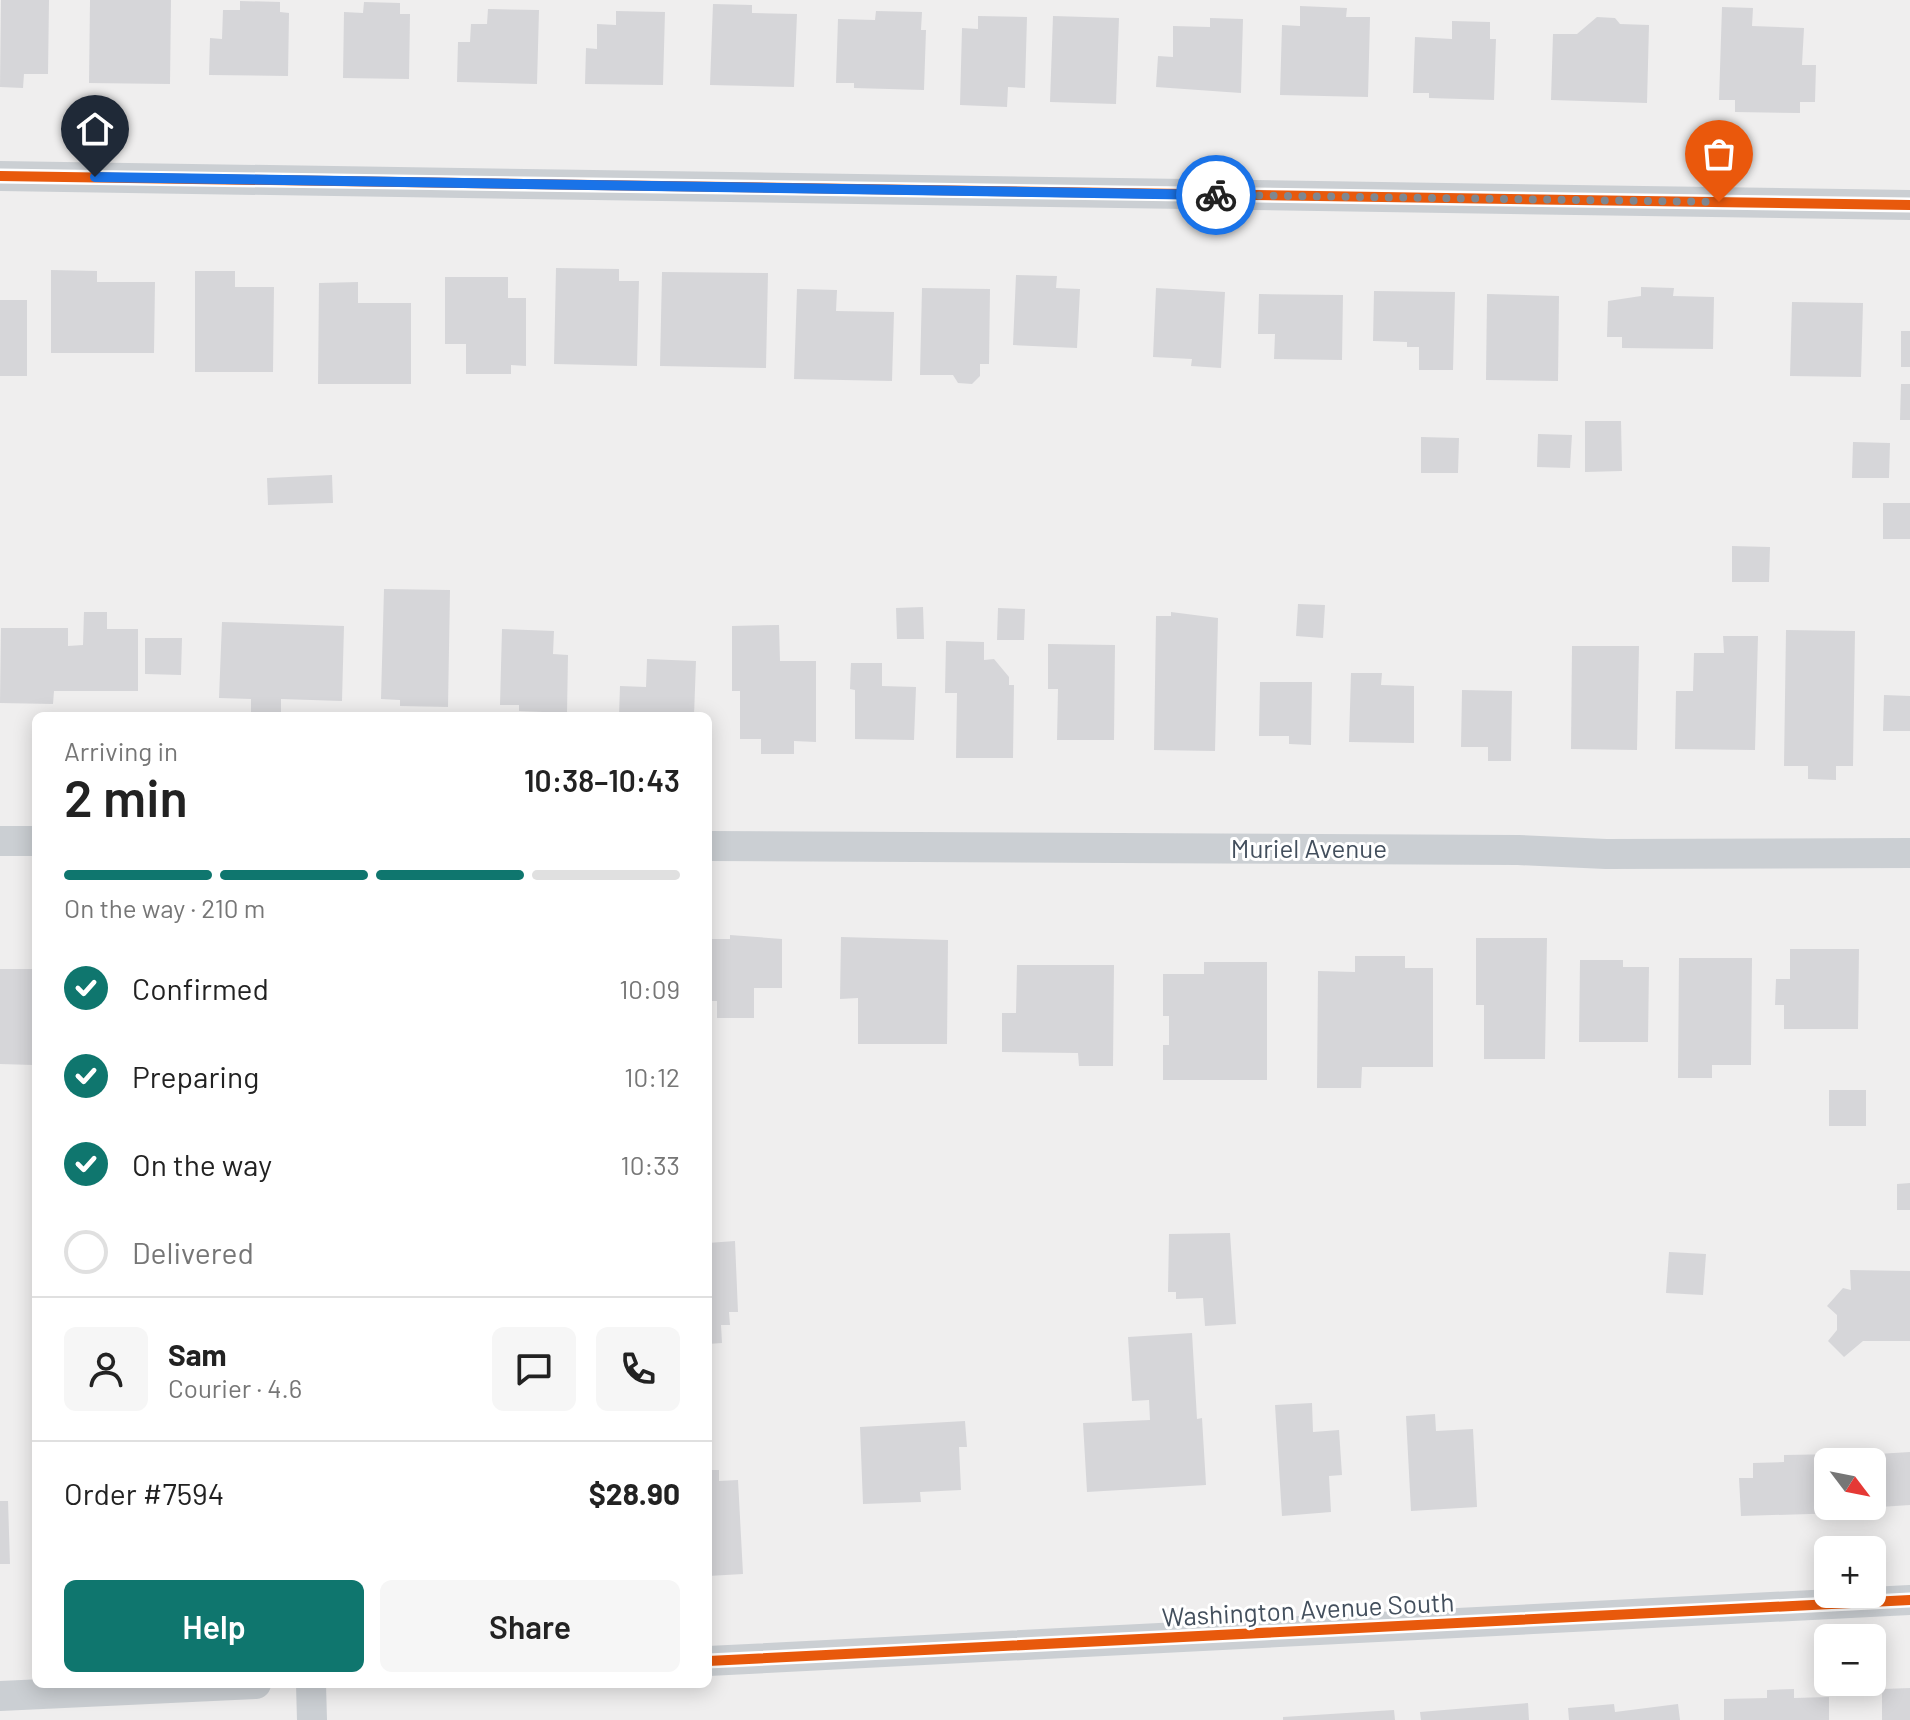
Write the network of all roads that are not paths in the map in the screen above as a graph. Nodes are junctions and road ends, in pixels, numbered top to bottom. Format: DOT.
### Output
graph roads {
  1 [pos="0,176"];
  2 [pos="1910,205"];
  3 [pos="0,841"];
  4 [pos="32,841"];
  5 [pos="712,846"];
  6 [pos="1910,853"];
  7 [pos="1910,1600"];
  8 [pos="712,1661"];
  9 [pos="207,1688"];
  10 [pos="311,1688"];
  11 [pos="9,1704"];
  12 [pos="312,1720"];
  1 -- 2 [label="street"];
  3 -- 4 [label="street"];
  5 -- 6 [label="street, Muriel Avenue"];
  7 -- 8 [label="street, Washington Avenue South"];
  9 -- 11 [label="street"];
  10 -- 12 [label="street"];
}
